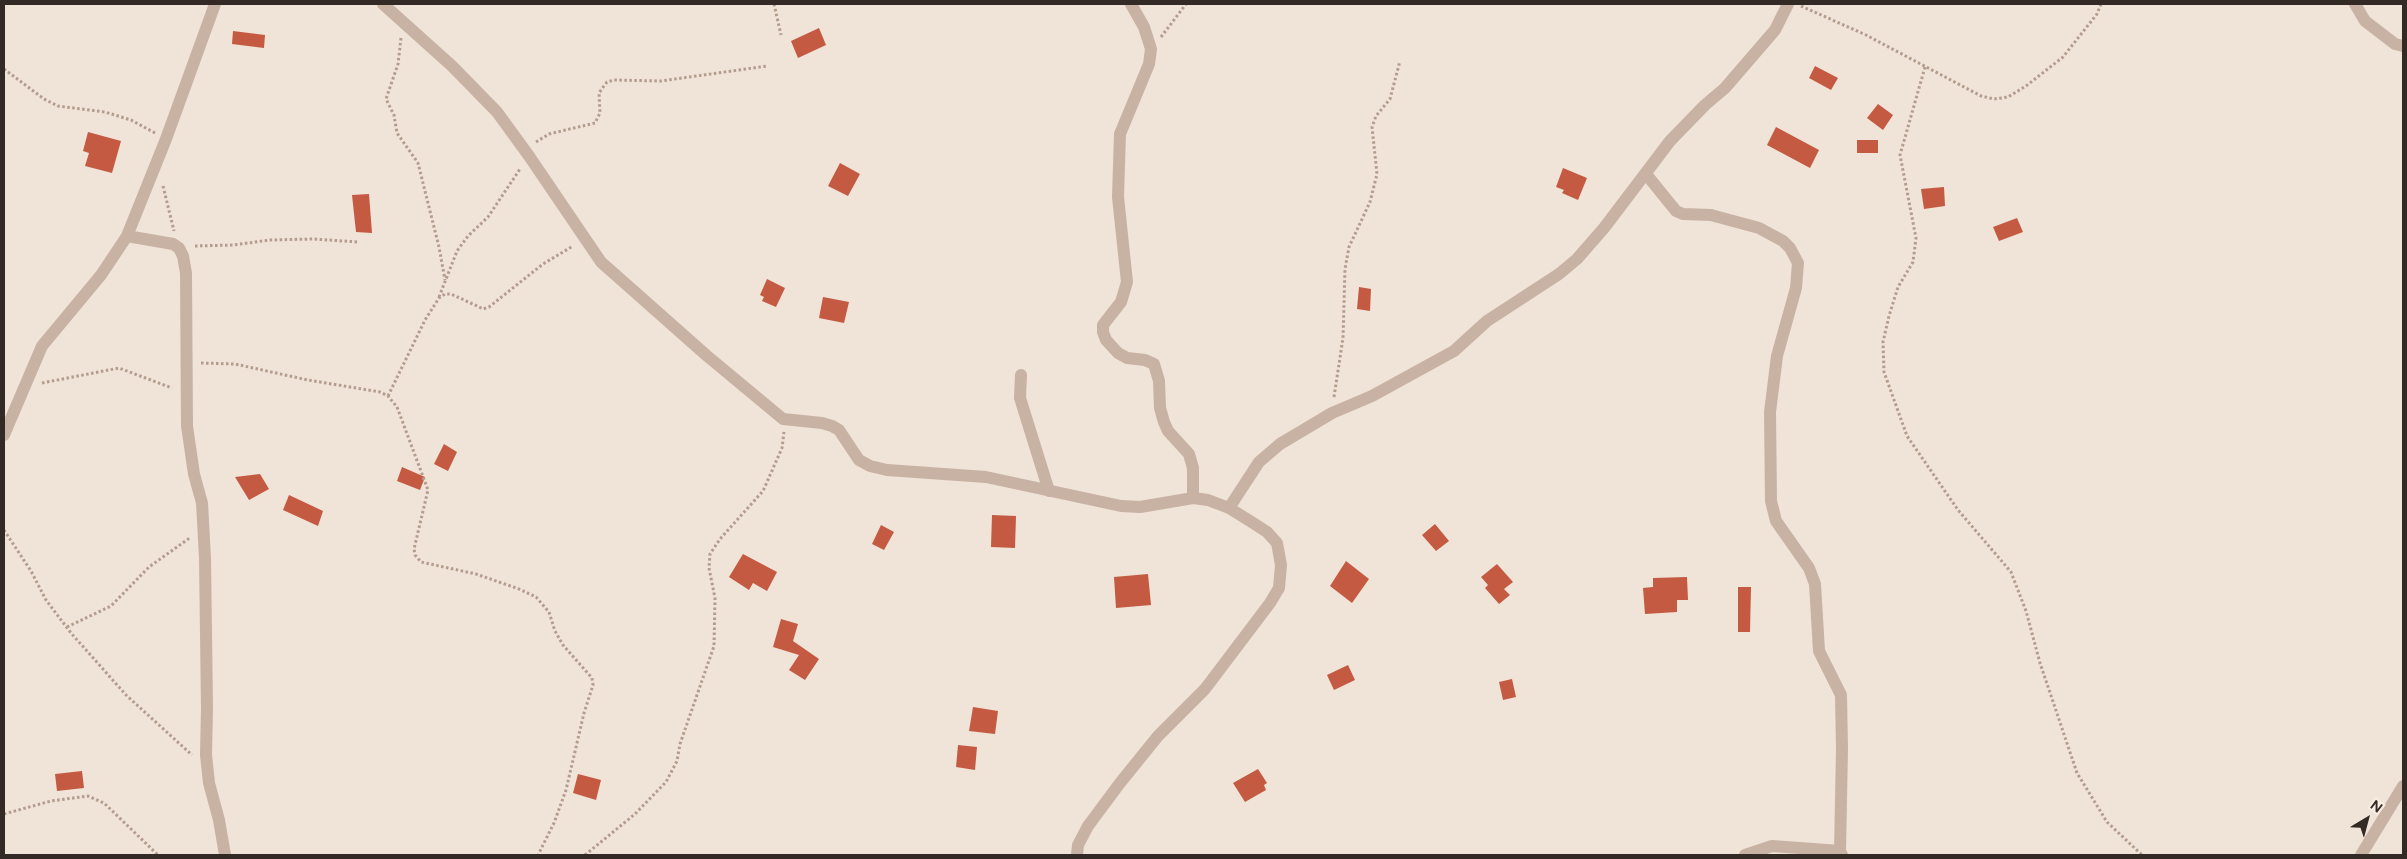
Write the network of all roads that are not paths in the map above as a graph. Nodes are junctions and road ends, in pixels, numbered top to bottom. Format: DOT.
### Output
graph roads {
  1 [pos="215,4"];
  2 [pos="383,4"];
  3 [pos="1131,4"];
  4 [pos="1788,4"];
  5 [pos="2355,4"];
  6 [pos="2403,46"];
  7 [pos="1646,174"];
  8 [pos="127,236"];
  9 [pos="1021,374"];
  10 [pos="4,435"];
  11 [pos="1049,491"];
  12 [pos="1193,498"];
  13 [pos="1229,508"];
  14 [pos="2403,786"];
  15 [pos="1841,853"];
  16 [pos="225,855"];
  17 [pos="1077,855"];
  18 [pos="1745,855"];
  19 [pos="2361,855"];
  1 -- 8 [label="street"];
  2 -- 11 [label="street"];
  3 -- 12 [label="street"];
  4 -- 7 [label="street"];
  5 -- 6 [label="street"];
  7 -- 13 [label="street"];
  7 -- 15 [label="street"];
  8 -- 10 [label="street"];
  8 -- 16 [label="street"];
  9 -- 11 [label="street"];
  11 -- 12 [label="street"];
  12 -- 13 [label="street"];
  13 -- 17 [label="street"];
  14 -- 19 [label="street"];
  15 -- 18 [label="street"];
}
